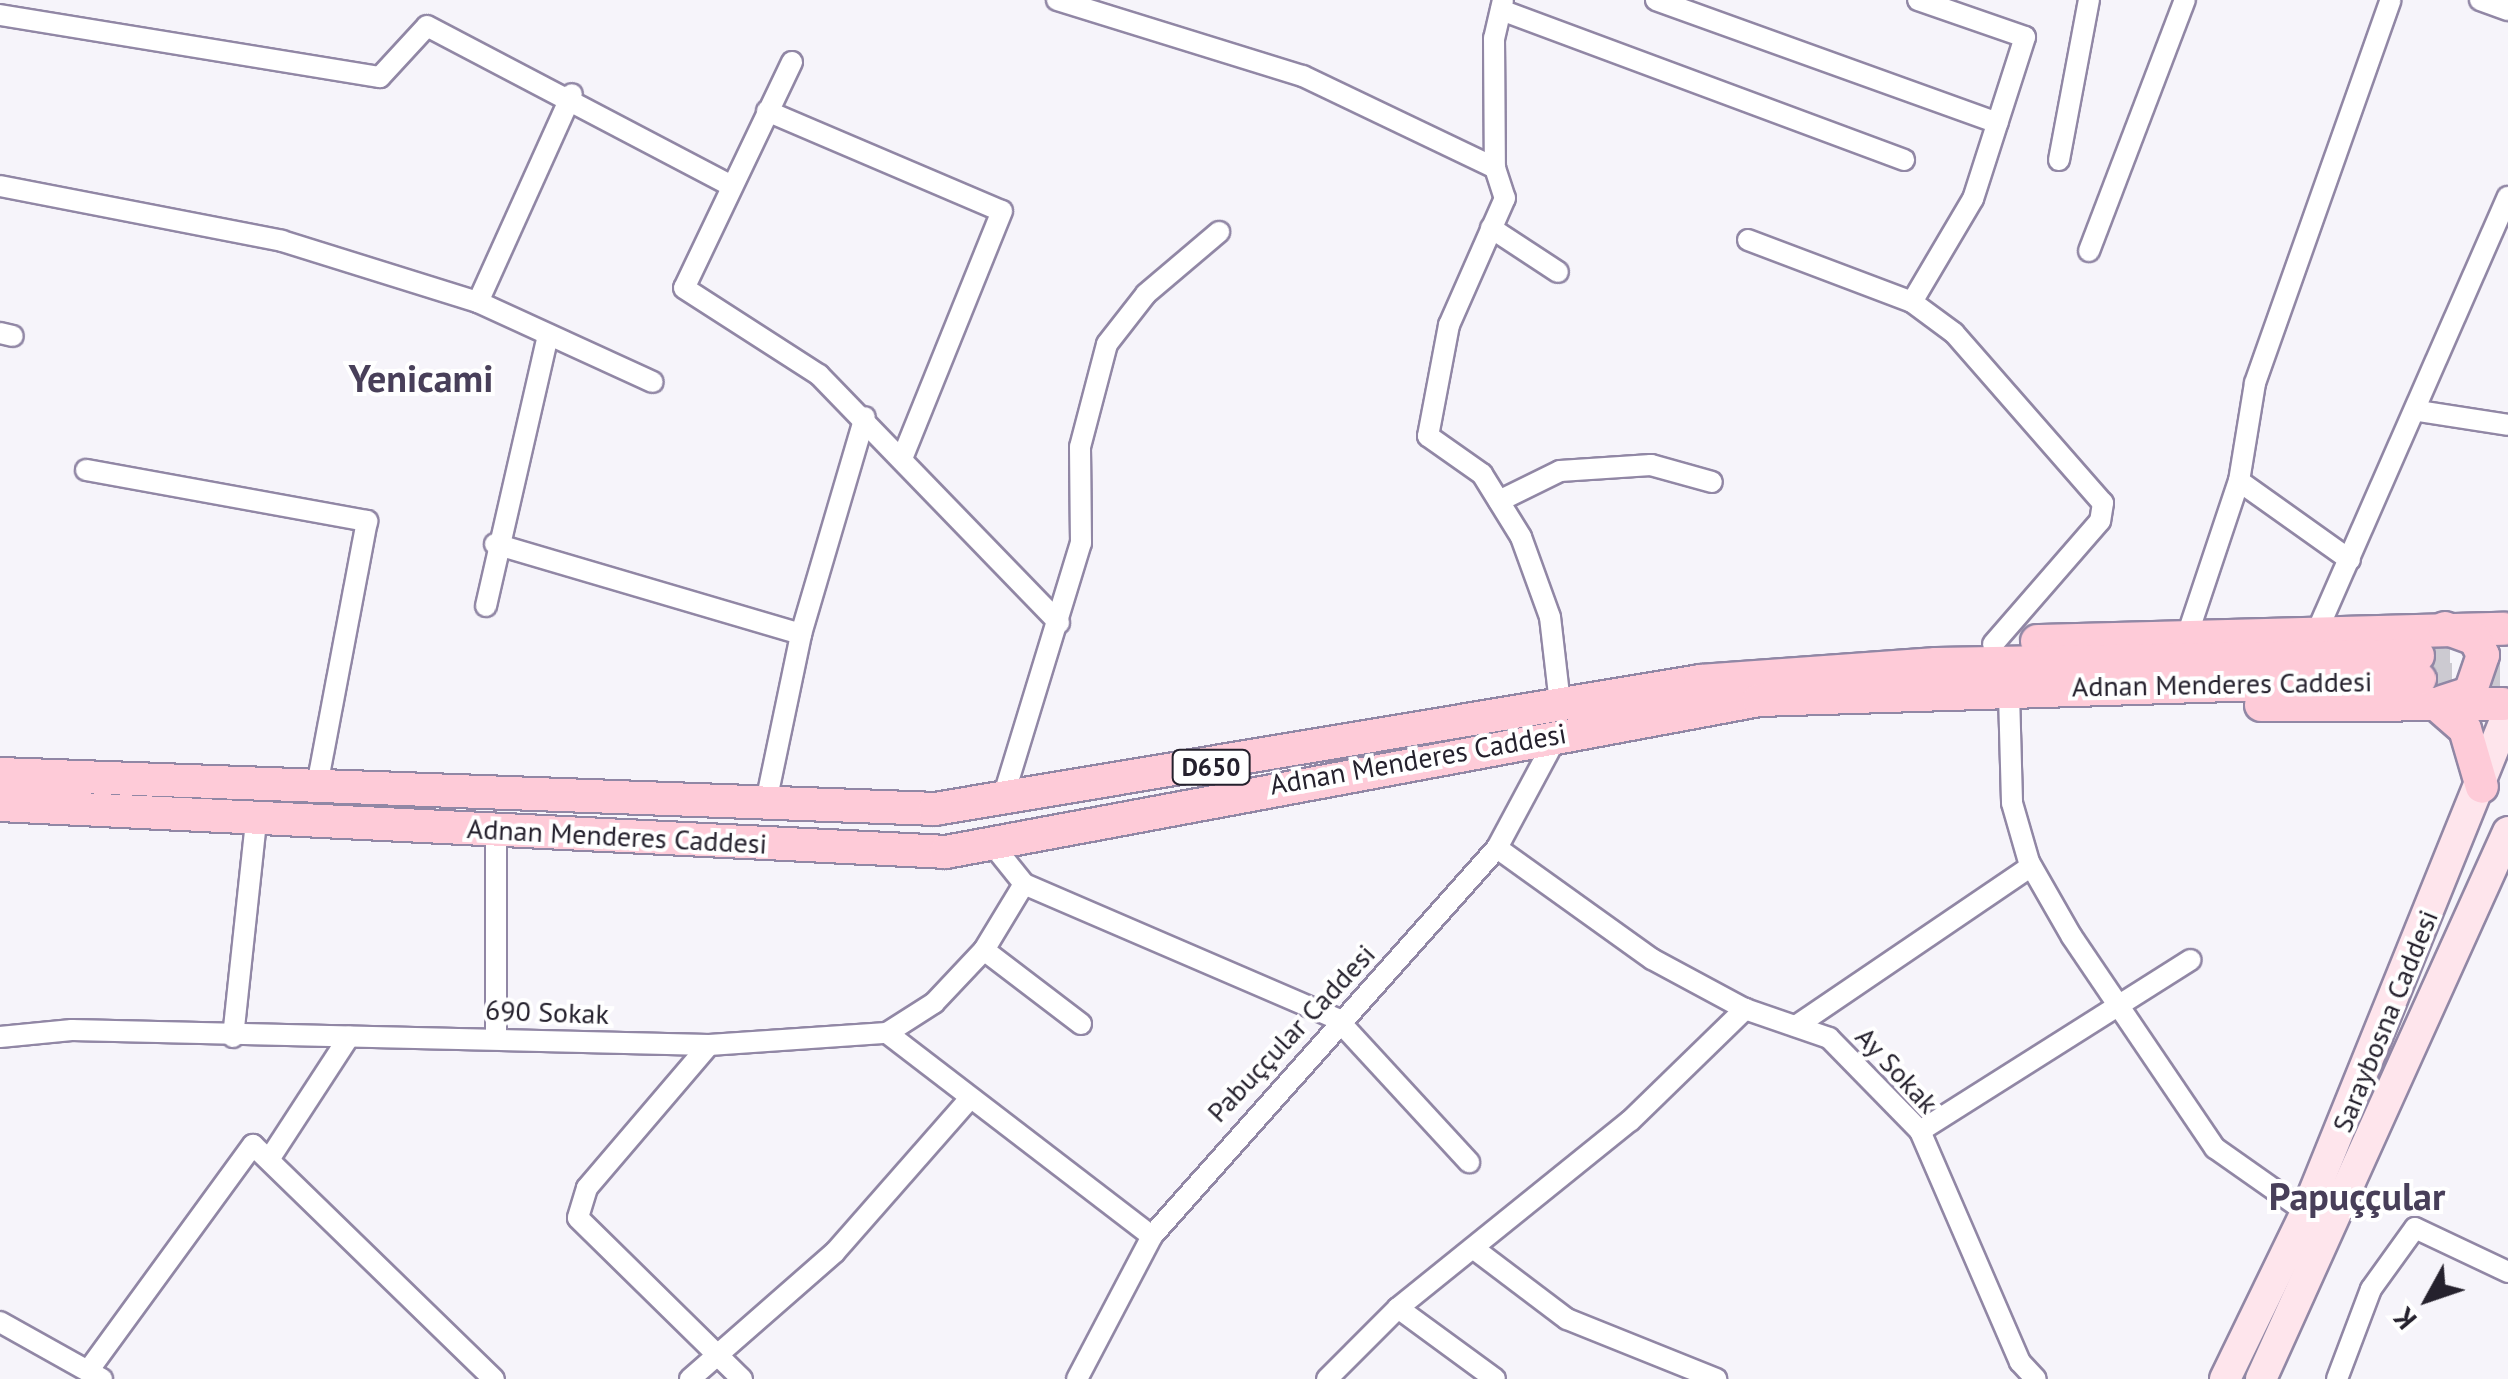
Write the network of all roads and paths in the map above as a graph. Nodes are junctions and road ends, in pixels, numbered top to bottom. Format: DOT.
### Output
graph roads {
  1 [pos="1058,0"];
  2 [pos="1656,0"];
  3 [pos="1918,0"];
  4 [pos="2089,0"];
  5 [pos="2185,0"];
  6 [pos="2391,0"];
  7 [pos="2480,0"];
  8 [pos="1502,5"];
  9 [pos="2508,10"];
  10 [pos="0,15"];
  11 [pos="792,62"];
  12 [pos="572,94"];
  13 [pos="767,112"];
  14 [pos="1998,122"];
  15 [pos="1904,160"];
  16 [pos="2059,160"];
  17 [pos="1496,168"];
  18 [pos="730,184"];
  19 [pos="0,186"];
  20 [pos="2508,196"];
  21 [pos="1491,228"];
  22 [pos="1220,232"];
  23 [pos="1748,240"];
  24 [pos="2090,251"];
  25 [pos="1558,272"];
  26 [pos="478,302"];
  27 [pos="1912,302"];
  28 [pos="548,334"];
  29 [pos="654,382"];
  30 [pos="2418,411"];
  31 [pos="865,417"];
  32 [pos="2508,425"];
  33 [pos="904,454"];
  34 [pos="86,470"];
  35 [pos="2239,481"];
  36 [pos="1712,482"];
  37 [pos="1499,501"];
  38 [pos="495,544"];
  39 [pos="2350,560"];
  40 [pos="486,606"];
  41 [pos="1059,623"];
  42 [pos="2440,626"];
  43 [pos="2506,628"];
  44 [pos="2318,630"];
  45 [pos="2188,633"];
  46 [pos="801,634"];
  47 [pos="1993,644"];
  48 [pos="1936,664"];
  49 [pos="2425,680"];
  50 [pos="1994,691"];
  51 [pos="2506,708"];
  52 [pos="1559,719"];
  53 [pos="0,757"];
  54 [pos="0,774"];
  55 [pos="52,779"];
  56 [pos="2482,787"];
  57 [pos="316,792"];
  58 [pos="1002,801"];
  59 [pos="0,805"];
  60 [pos="765,807"];
  61 [pos="256,822"];
  62 [pos="496,830"];
  63 [pos="2508,832"];
  64 [pos="992,844"];
  65 [pos="1496,848"];
  66 [pos="2032,866"];
  67 [pos="1024,884"];
  68 [pos="984,950"];
  69 [pos="2191,960"];
  70 [pos="2119,1005"];
  71 [pos="1745,1009"];
  72 [pos="1336,1019"];
  73 [pos="1081,1024"];
  74 [pos="1796,1026"];
  75 [pos="887,1033"];
  76 [pos="0,1037"];
  77 [pos="233,1037"];
  78 [pos="349,1037"];
  79 [pos="496,1038"];
  80 [pos="709,1045"];
  81 [pos="967,1102"];
  82 [pos="1920,1132"];
  83 [pos="270,1158"];
  84 [pos="1469,1162"];
  85 [pos="2306,1212"];
  86 [pos="1152,1236"];
  87 [pos="1477,1251"];
  88 [pos="2508,1272"];
  89 [pos="1398,1308"];
  90 [pos="0,1322"];
  91 [pos="719,1354"];
  92 [pos="95,1375"];
  93 [pos="494,1379"];
  94 [pos="690,1379"];
  95 [pos="742,1379"];
  96 [pos="1078,1379"];
  97 [pos="1326,1379"];
  98 [pos="1495,1379"];
  99 [pos="1716,1379"];
  100 [pos="2036,1379"];
  101 [pos="2226,1379"];
  102 [pos="2261,1379"];
  103 [pos="2336,1379"];
  1 -- 17 [label="street"];
  2 -- 14 [label="street"];
  3 -- 14 [label="street"];
  4 -- 16 [label="street"];
  5 -- 24 [label="street"];
  6 -- 35 [label="street"];
  7 -- 9 [label="street"];
  8 -- 15 [label="street"];
  8 -- 17 [label="street"];
  10 -- 12 [label="street"];
  11 -- 13 [label="street"];
  12 -- 18 [label="street"];
  12 -- 26 [label="street"];
  13 -- 18 [label="street"];
  13 -- 33 [label="street"];
  14 -- 27 [label="street"];
  17 -- 21 [label="street"];
  18 -- 31 [label="street"];
  19 -- 26 [label="street"];
  20 -- 30 [label="street"];
  21 -- 25 [label="street"];
  21 -- 37 [label="street"];
  22 -- 41 [label="street"];
  23 -- 27 [label="street"];
  26 -- 28 [label="street"];
  27 -- 47 [label="street"];
  28 -- 29 [label="street"];
  28 -- 38 [label="street"];
  30 -- 32 [label="street"];
  30 -- 39 [label="street"];
  31 -- 33 [label="street"];
  31 -- 46 [label="street"];
  33 -- 41 [label="street"];
  34 -- 57 [label="street"];
  35 -- 39 [label="street"];
  35 -- 45 [label="street"];
  36 -- 37 [label="street"];
  37 -- 52 [label="street"];
  38 -- 40 [label="street"];
  38 -- 46 [label="street"];
  39 -- 44 [label="street"];
  41 -- 58 [label="street"];
  42 -- 43 [label="main road"];
  42 -- 44 [label="main road"];
  42 -- 49 [label="main road"];
  43 -- 51 [label="main road"];
  44 -- 45 [label="main road"];
  45 -- 47 [label="main road"];
  46 -- 60 [label="street"];
  47 -- 48 [label="main road"];
  48 -- 49 [label="main road, Adnan Menderes Caddesi / D650"];
  48 -- 52 [label="main road, Adnan Menderes Caddesi / D650"];
  49 -- 50 [label="main road, Adnan Menderes Caddesi"];
  49 -- 51 [label="main road"];
  49 -- 56 [label="main road"];
  50 -- 52 [label="main road, Adnan Menderes Caddesi"];
  50 -- 66 [label="street"];
  51 -- 56 [label="main road, Saraybosna Caddesi"];
  52 -- 58 [label="main road, Adnan Menderes Caddesi / D650"];
  52 -- 64 [label="main road, Adnan Menderes Caddesi"];
  52 -- 65 [label="street, Pabuççular Caddesi"];
  53 -- 55 [label="main road"];
  54 -- 55 [label="main road, Adnan Menderes Caddesi / D650"];
  55 -- 57 [label="main road, Adnan Menderes Caddesi / D650"];
  56 -- 85 [label="main road, Saraybosna Caddesi"];
  57 -- 60 [label="main road, Adnan Menderes Caddesi / D650"];
  58 -- 60 [label="main road, Adnan Menderes Caddesi / D650"];
  59 -- 61 [label="main road, Adnan Menderes Caddesi"];
  61 -- 62 [label="main road, Adnan Menderes Caddesi"];
  61 -- 77 [label="street"];
  62 -- 64 [label="main road, Adnan Menderes Caddesi"];
  62 -- 79 [label="street"];
  63 -- 102 [label="main road, Saraybosna Caddesi"];
  64 -- 67 [label="street"];
  65 -- 71 [label="street, Ay Sokak"];
  65 -- 72 [label="street, Pabuççular Caddesi"];
  66 -- 70 [label="street"];
  66 -- 74 [label="street"];
  67 -- 68 [label="street, 690 Sokak"];
  67 -- 72 [label="street"];
  68 -- 73 [label="street"];
  68 -- 75 [label="street, 690 Sokak"];
  69 -- 70 [label="street"];
  70 -- 82 [label="street"];
  70 -- 85 [label="street"];
  71 -- 74 [label="street, Ay Sokak"];
  71 -- 87 [label="street"];
  72 -- 84 [label="street"];
  72 -- 86 [label="street, Pabuççular Caddesi"];
  74 -- 82 [label="street, Ay Sokak"];
  75 -- 80 [label="street, 690 Sokak"];
  75 -- 81 [label="street"];
  76 -- 77 [label="street, 690 Sokak"];
  77 -- 78 [label="street, 690 Sokak"];
  78 -- 79 [label="street, 690 Sokak"];
  78 -- 83 [label="street"];
  79 -- 80 [label="street, 690 Sokak"];
  80 -- 91 [label="street"];
  81 -- 86 [label="street"];
  81 -- 91 [label="street"];
  82 -- 100 [label="street, Ay Sokak"];
  83 -- 92 [label="street"];
  83 -- 93 [label="street"];
  85 -- 101 [label="main road, Saraybosna Caddesi"];
  86 -- 96 [label="street, Pabuççular Caddesi"];
  87 -- 89 [label="street"];
  87 -- 99 [label="street"];
  88 -- 103 [label="street"];
  89 -- 97 [label="street"];
  89 -- 98 [label="street"];
  90 -- 92 [label="street"];
  91 -- 94 [label="street"];
  91 -- 95 [label="street"];
}
